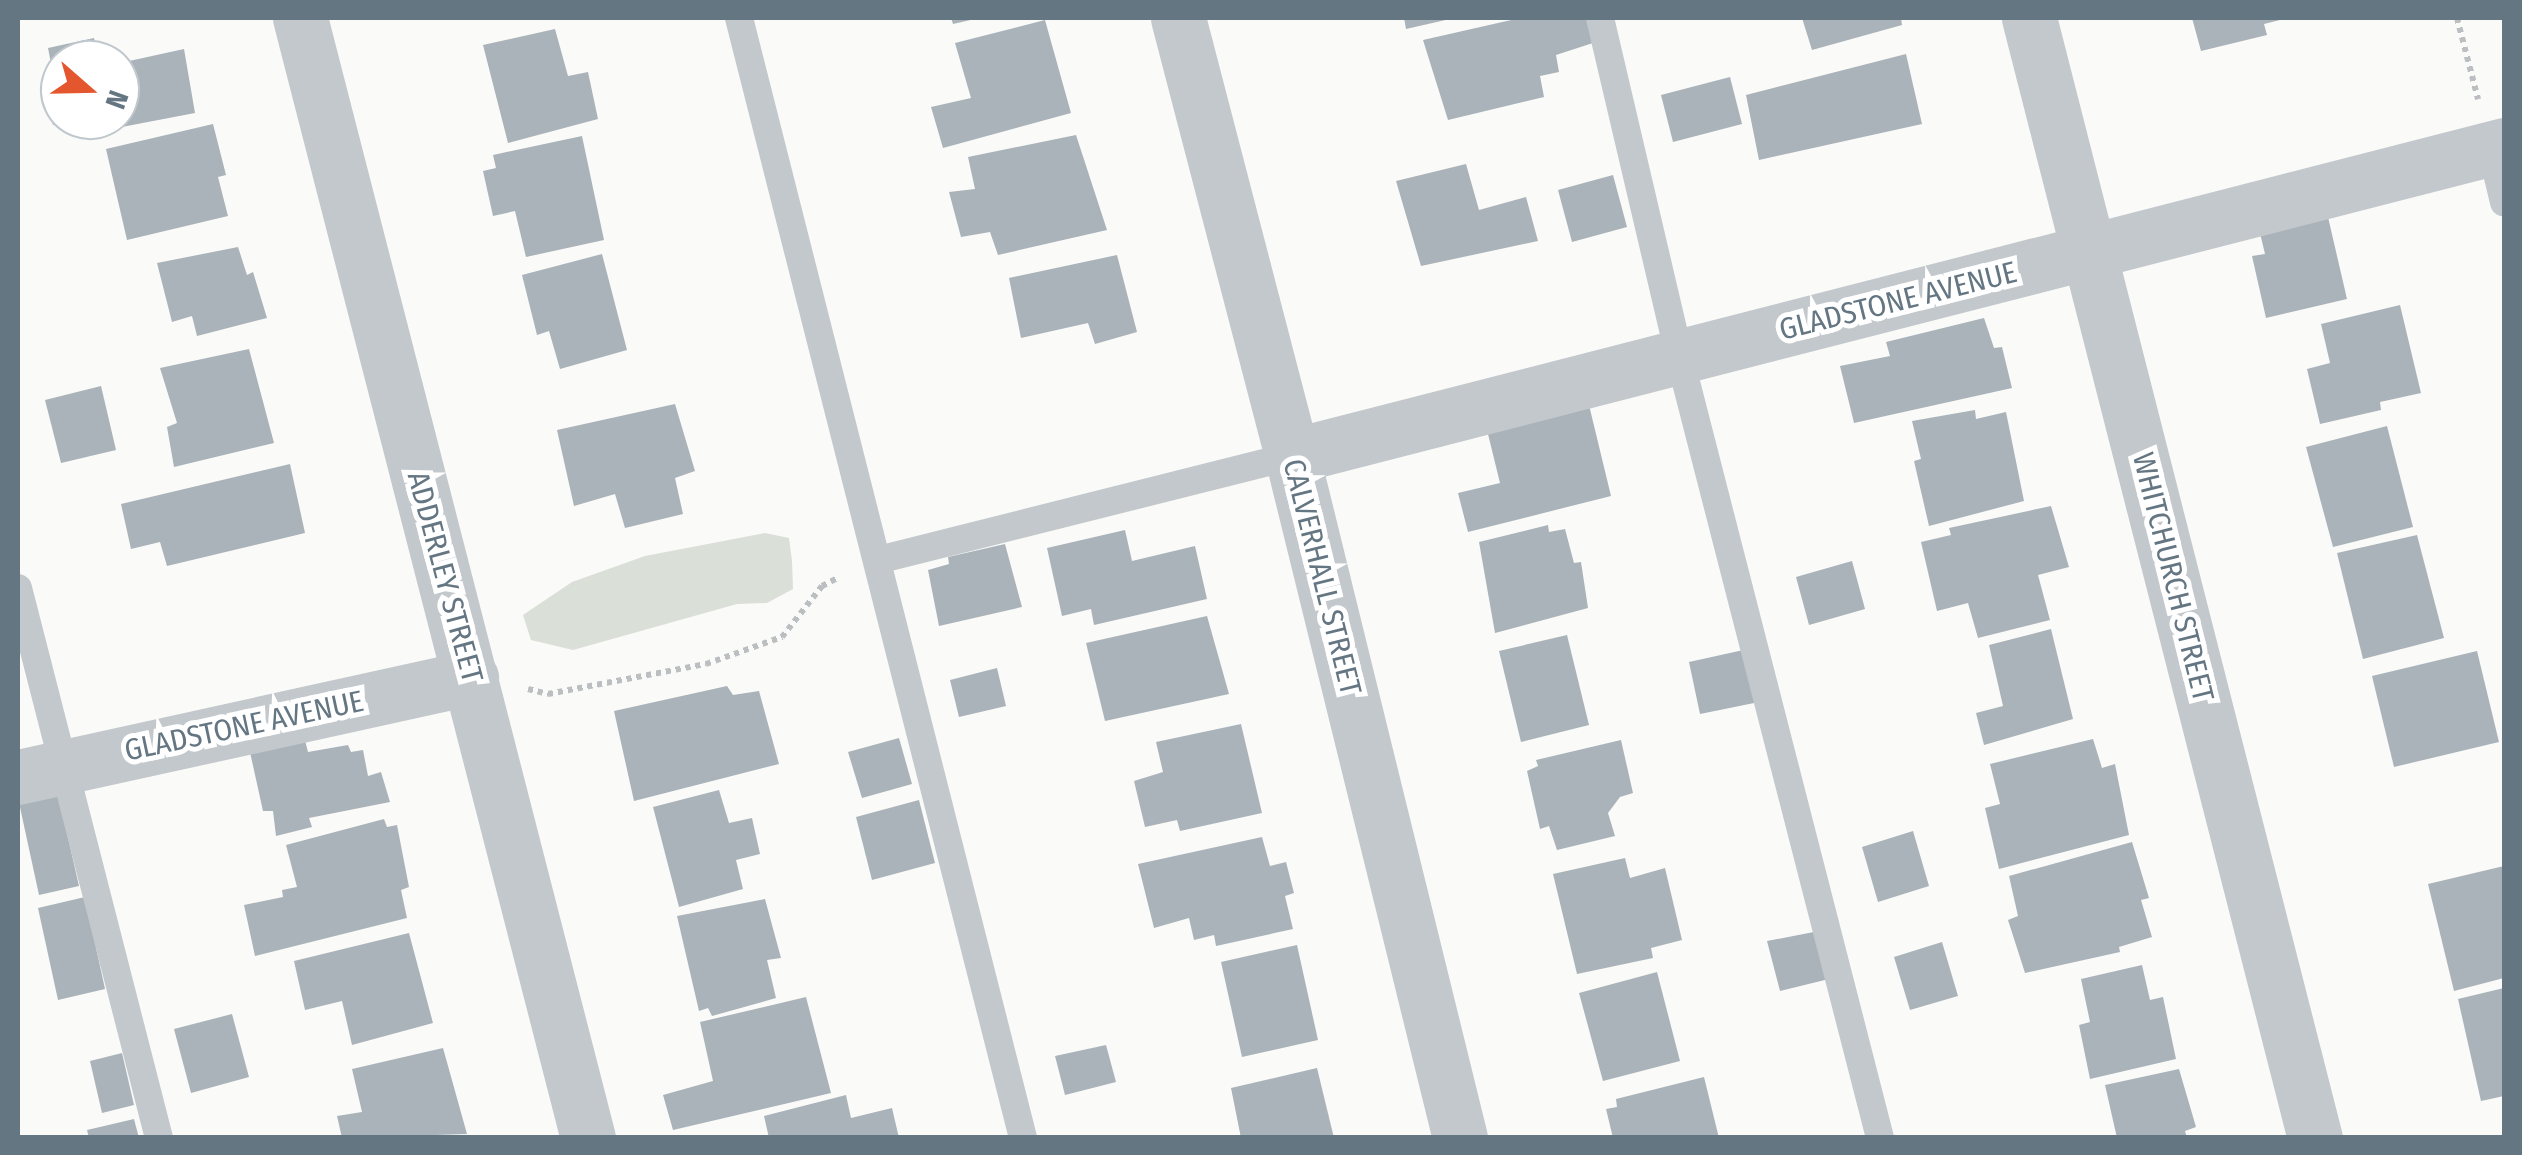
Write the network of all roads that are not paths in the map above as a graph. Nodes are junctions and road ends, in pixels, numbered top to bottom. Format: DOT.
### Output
graph roads {
  1 [pos="300,18"];
  2 [pos="739,18"];
  3 [pos="1178,18"];
  4 [pos="1600,18"];
  5 [pos="2029,18"];
  6 [pos="2498,147"];
  7 [pos="2504,202"];
  8 [pos="2091,253"];
  9 [pos="1680,355"];
  10 [pos="1292,456"];
  11 [pos="878,560"];
  12 [pos="18,588"];
  13 [pos="471,677"];
  14 [pos="41,771"];
  15 [pos="159,1138"];
  16 [pos="588,1138"];
  17 [pos="1024,1138"];
  18 [pos="1460,1138"];
  19 [pos="1880,1138"];
  20 [pos="2315,1138"];
  1 -- 13 [label="street, ADDERLEY STREET"];
  2 -- 11 [label="lane"];
  3 -- 10 [label="street, CALVERHALL STREET"];
  4 -- 9 [label="lane"];
  5 -- 8 [label="street, WHITCHURCH STREET"];
  6 -- 7 [label="lane"];
  6 -- 8 [label="street, GLADSTONE AVENUE"];
  8 -- 9 [label="street, GLADSTONE AVENUE"];
  8 -- 20 [label="street, WHITCHURCH STREET"];
  9 -- 10 [label="street, GLADSTONE AVENUE"];
  9 -- 19 [label="lane"];
  10 -- 11 [label="lane"];
  10 -- 18 [label="street, CALVERHALL STREET"];
  11 -- 17 [label="lane"];
  12 -- 14 [label="lane"];
  13 -- 14 [label="street, GLADSTONE AVENUE"];
  13 -- 16 [label="street, ADDERLEY STREET"];
  14 -- 15 [label="lane"];
}
